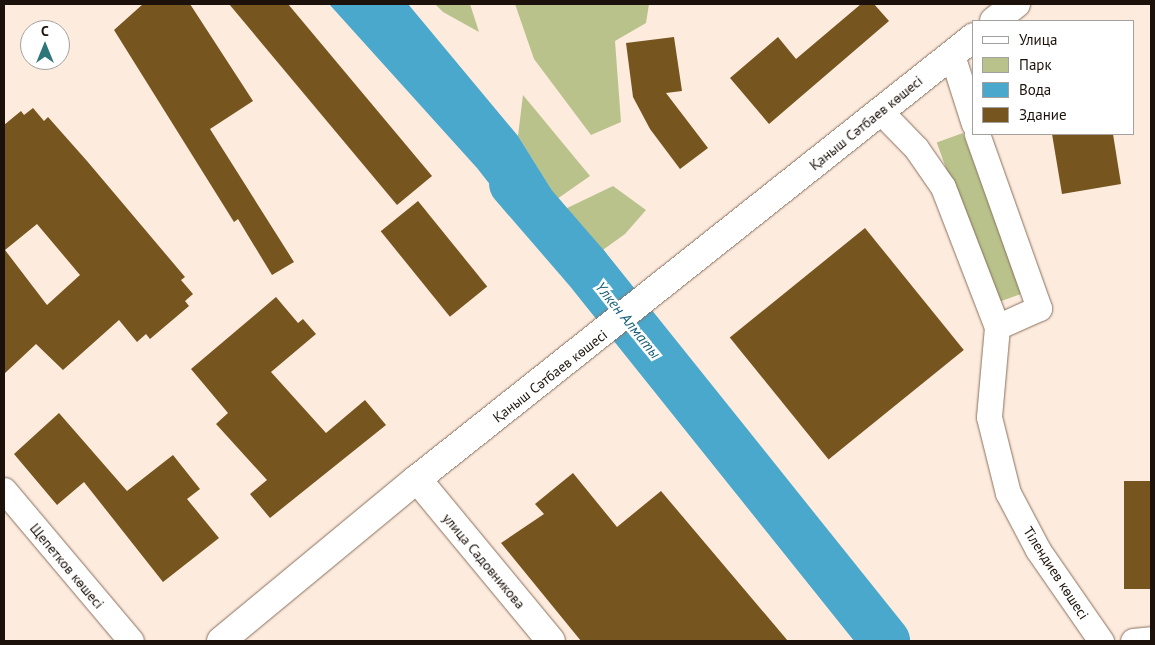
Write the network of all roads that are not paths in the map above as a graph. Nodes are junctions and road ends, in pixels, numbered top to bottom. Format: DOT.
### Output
graph roads {
  1 [pos="1016,4"];
  2 [pos="995,20"];
  3 [pos="972,39"];
  4 [pos="952,55"];
  5 [pos="881,112"];
  6 [pos="972,118"];
  7 [pos="977,135"];
  8 [pos="997,327"];
  9 [pos="417,479"];
  10 [pos="4,490"];
  11 [pos="1151,639"];
  12 [pos="130,641"];
  13 [pos="221,641"];
  14 [pos="551,641"];
  15 [pos="1101,641"];
  16 [pos="1133,641"];
  1 -- 2 [label="main road"];
  3 -- 4 [label="main road, Қаныш Сәтбаев көшесі"];
  4 -- 5 [label="main road, Қаныш Сәтбаев көшесі"];
  4 -- 6 [label="street"];
  5 -- 8 [label="street, Тілендиев көшесі"];
  5 -- 9 [label="main road, Қаныш Сәтбаев көшесі"];
  7 -- 8 [label="street"];
  8 -- 15 [label="street, Тілендиев көшесі"];
  9 -- 13 [label="main road, Қаныш Сәтбаев көшесі"];
  9 -- 14 [label="main road, улица Садовникова"];
  10 -- 12 [label="street, Щепетков көшесі"];
  11 -- 16 [label="street"];
}
